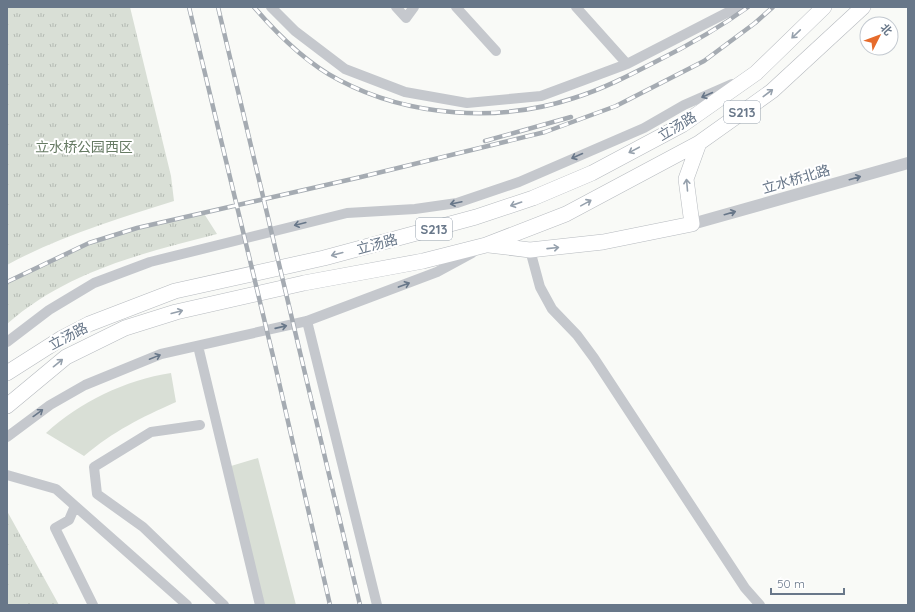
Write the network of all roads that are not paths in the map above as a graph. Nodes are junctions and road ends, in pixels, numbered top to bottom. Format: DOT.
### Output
graph roads {
  1 [pos="271,7"];
  2 [pos="396,7"];
  3 [pos="414,7"];
  4 [pos="456,7"];
  5 [pos="576,7"];
  6 [pos="738,7"];
  7 [pos="824,7"];
  8 [pos="863,7"];
  9 [pos="496,51"];
  10 [pos="626,64"];
  11 [pos="756,73"];
  12 [pos="699,143"];
  13 [pos="908,163"];
  14 [pos="692,224"];
  15 [pos="486,245"];
  16 [pos="530,250"];
  17 [pos="307,320"];
  18 [pos="7,342"];
  19 [pos="198,346"];
  20 [pos="7,373"];
  21 [pos="7,406"];
  22 [pos="200,425"];
  23 [pos="7,437"];
  24 [pos="7,475"];
  25 [pos="75,506"];
  26 [pos="93,605"];
  27 [pos="187,605"];
  28 [pos="224,605"];
  29 [pos="260,605"];
  30 [pos="377,605"];
  31 [pos="760,605"];
  1 -- 10 [label="street"];
  2 -- 3 [label="street"];
  4 -- 9 [label="street"];
  5 -- 10 [label="street"];
  6 -- 10 [label="street"];
  7 -- 11 [label="main road, 立汤路 / S213, one-way"];
  12 -- 8 [label="main road, 立汤路 / S213, one-way"];
  11 -- 18 [label="street, 立汤路 / S213, one-way"];
  11 -- 20 [label="main road, 立汤路 / S213, one-way"];
  14 -- 12 [label="main road, one-way"];
  15 -- 12 [label="main road, 立汤路 / S213, one-way"];
  14 -- 13 [label="street, 立水桥北路, one-way"];
  16 -- 14 [label="main road, one-way"];
  15 -- 16 [label="main road"];
  17 -- 15 [label="street, 立汤路 / S213, one-way"];
  21 -- 15 [label="main road, 立汤路 / S213, one-way"];
  16 -- 31 [label="street"];
  19 -- 17 [label="street, 立汤路 / S213, one-way"];
  17 -- 30 [label="street"];
  23 -- 19 [label="street, 立汤路 / S213, one-way"];
  19 -- 29 [label="street"];
  22 -- 28 [label="street"];
  24 -- 25 [label="street"];
  25 -- 26 [label="street"];
  25 -- 27 [label="street"];
}
